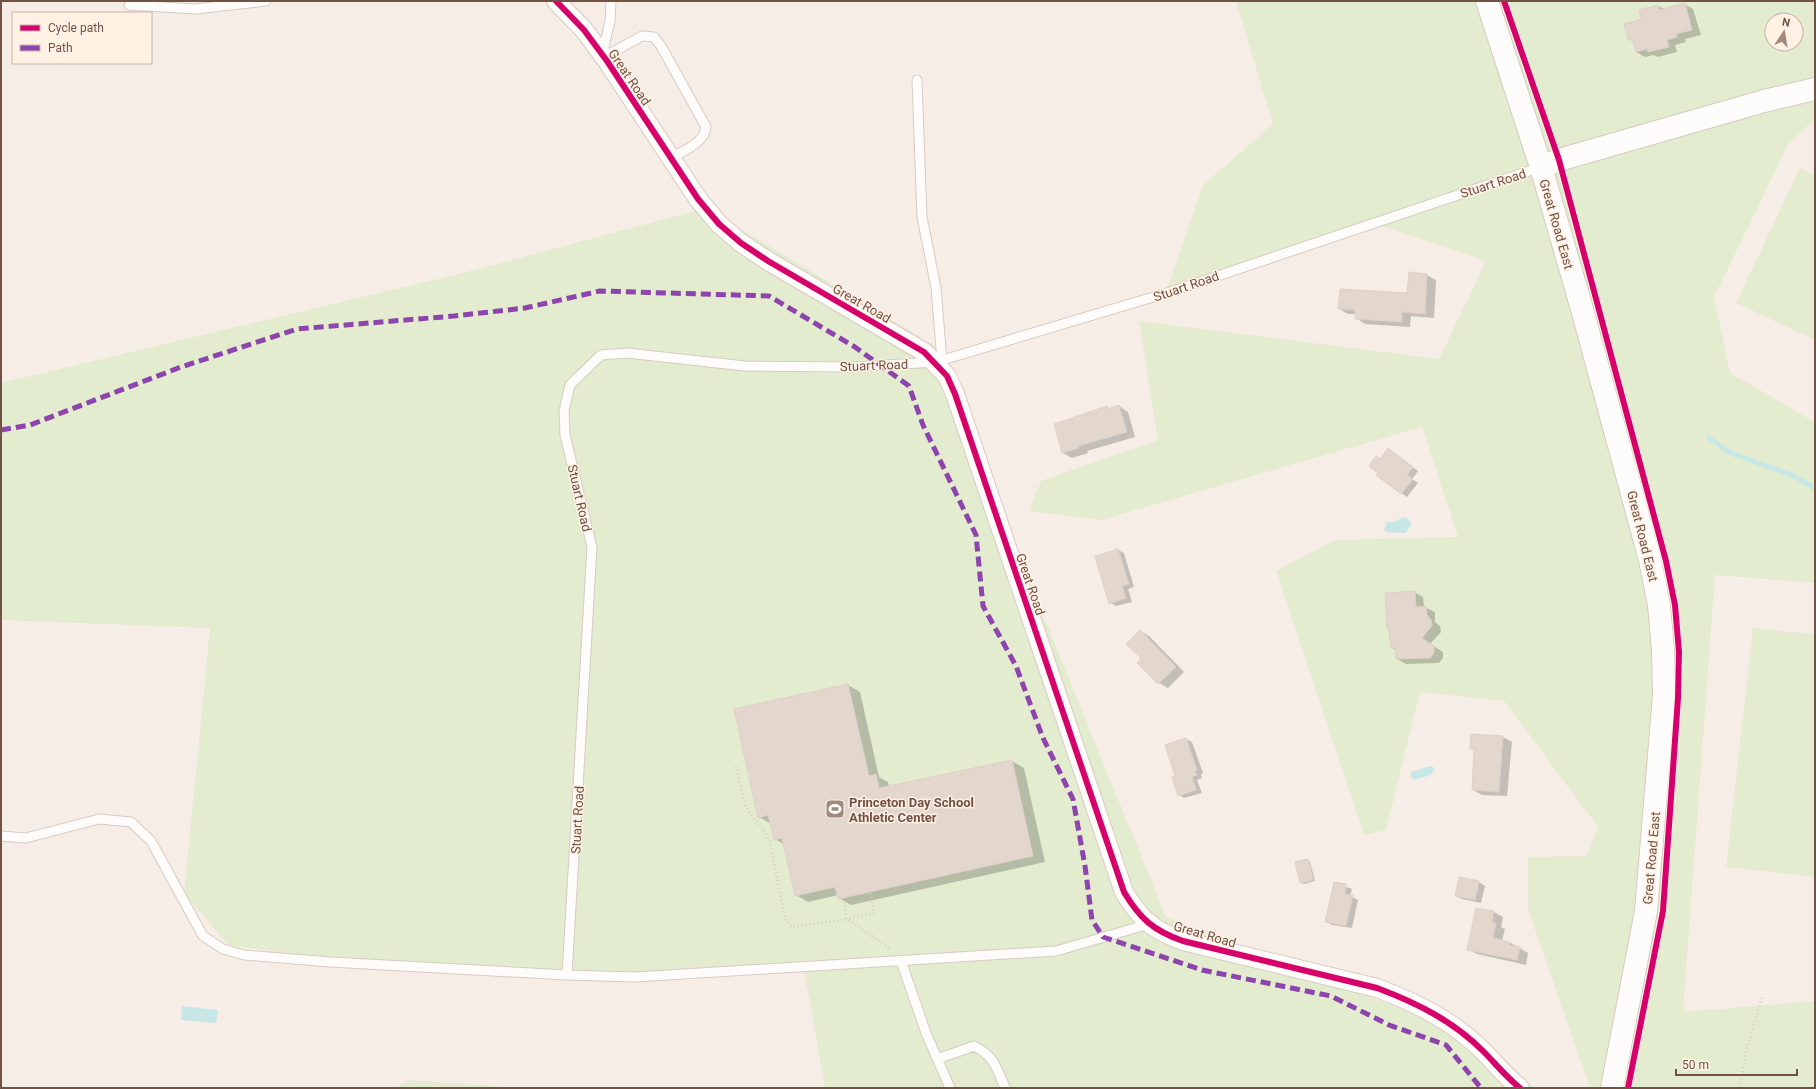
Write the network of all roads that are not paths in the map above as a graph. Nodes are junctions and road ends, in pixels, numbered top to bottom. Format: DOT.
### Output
graph roads {
  1 [pos="266,1"];
  2 [pos="556,1"];
  3 [pos="611,1"];
  4 [pos="1487,1"];
  5 [pos="129,5"];
  6 [pos="603,56"];
  7 [pos="917,80"];
  8 [pos="1815,89"];
  9 [pos="671,158"];
  10 [pos="1541,167"];
  11 [pos="939,362"];
  12 [pos="1,836"];
  13 [pos="1149,924"];
  14 [pos="901,962"];
  15 [pos="568,975"];
  16 [pos="938,1059"];
  17 [pos="950,1088"];
  18 [pos="1005,1088"];
  19 [pos="1520,1088"];
  20 [pos="1612,1088"];
  1 -- 5 [label="lane"];
  2 -- 6 [label="street, Great Road"];
  3 -- 6 [label="lane"];
  4 -- 10 [label="street, Great Road East"];
  6 -- 9 [label="street, Great Road"];
  6 -- 9 [label="lane"];
  7 -- 11 [label="lane"];
  8 -- 10 [label="street, Stuart Road"];
  9 -- 11 [label="street, Great Road"];
  10 -- 11 [label="lane, Stuart Road"];
  10 -- 20 [label="street, Great Road East"];
  11 -- 13 [label="street, Great Road"];
  11 -- 15 [label="lane, Stuart Road"];
  12 -- 15 [label="lane"];
  13 -- 14 [label="lane"];
  13 -- 19 [label="street, Great Road"];
  14 -- 15 [label="lane"];
  14 -- 16 [label="lane"];
  16 -- 17 [label="lane"];
  16 -- 18 [label="lane"];
}
